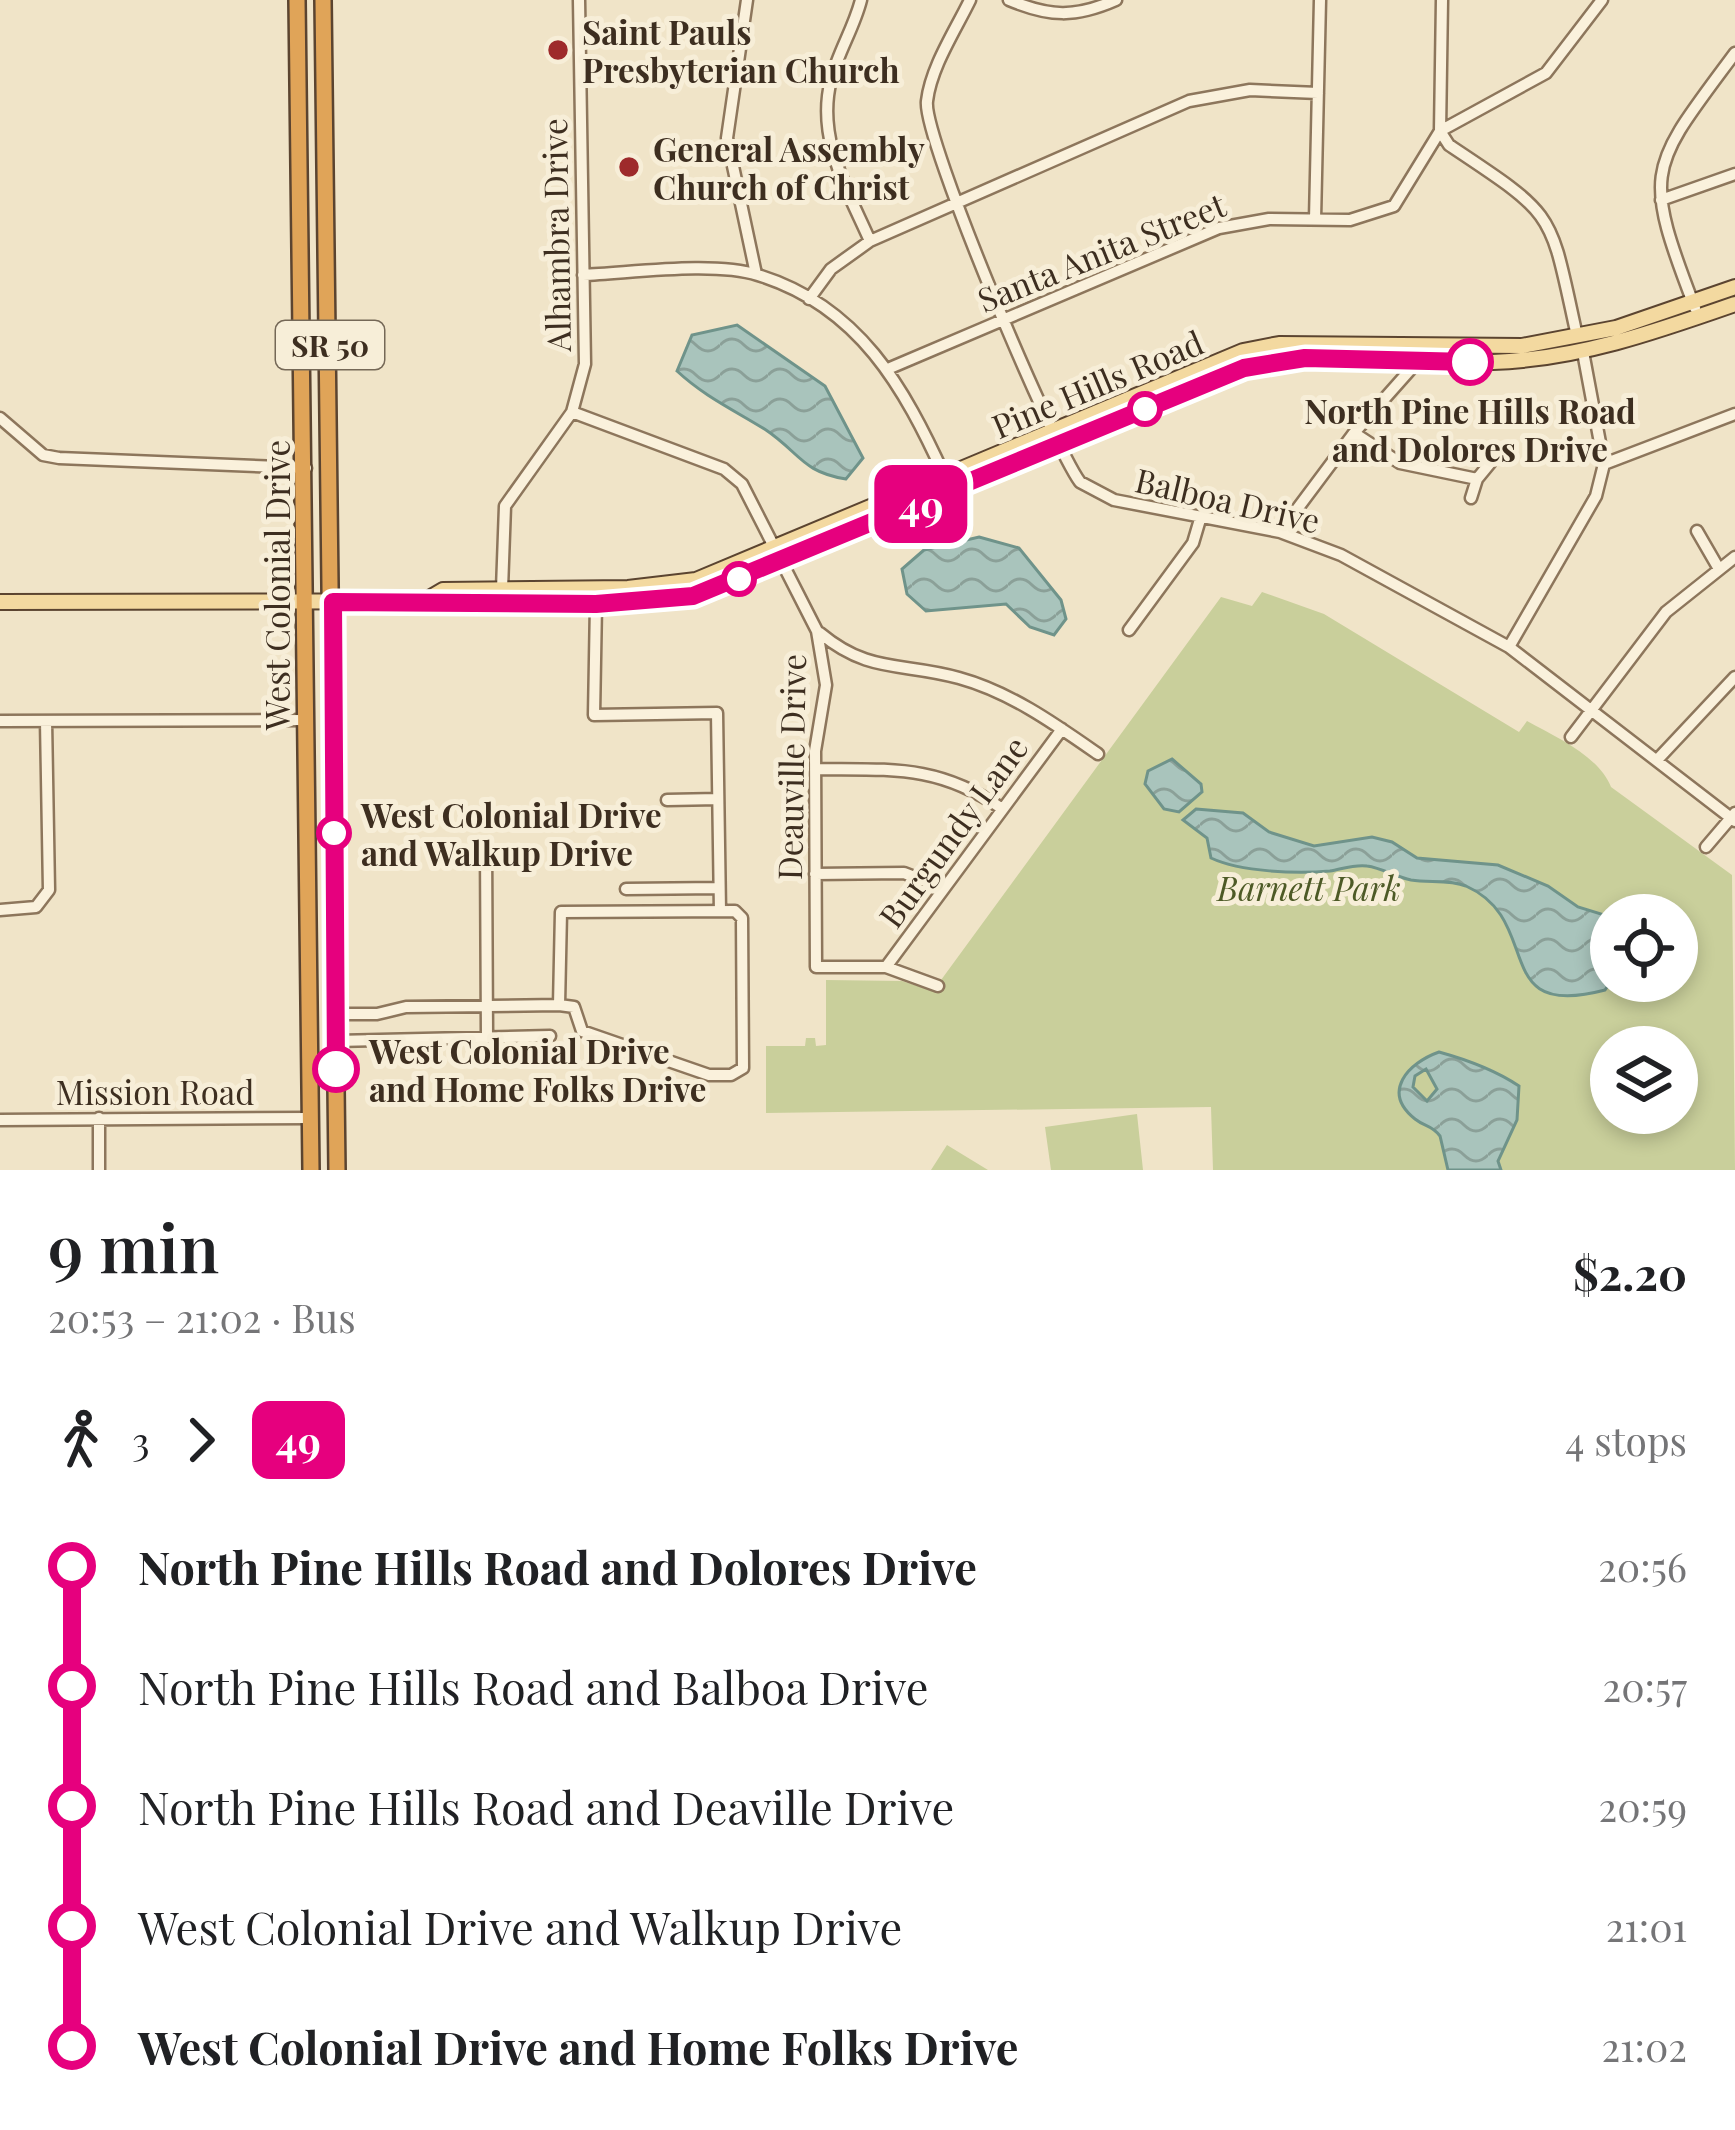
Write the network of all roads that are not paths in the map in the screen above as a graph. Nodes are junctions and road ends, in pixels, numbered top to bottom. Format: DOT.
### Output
graph roads {
  1 [pos="297,0"];
  2 [pos="319,0"];
  3 [pos="578,0"];
  4 [pos="747,0"];
  5 [pos="861,0"];
  6 [pos="970,0"];
  7 [pos="1009,0"];
  8 [pos="1116,0"];
  9 [pos="1320,0"];
  10 [pos="1442,0"];
  11 [pos="1601,0"];
  12 [pos="1735,53"];
  13 [pos="1318,93"];
  14 [pos="1440,130"];
  15 [pos="327,173"];
  16 [pos="1735,174"];
  17 [pos="301,175"];
  18 [pos="1661,200"];
  19 [pos="955,202"];
  20 [pos="1315,219"];
  21 [pos="870,241"];
  22 [pos="584,274"];
  23 [pos="756,274"];
  24 [pos="1735,287"];
  25 [pos="809,299"];
  26 [pos="1735,304"];
  27 [pos="303,308"];
  28 [pos="1695,310"];
  29 [pos="1005,316"];
  30 [pos="1580,344"];
  31 [pos="1418,361"];
  32 [pos="330,368"];
  33 [pos="890,368"];
  34 [pos="572,412"];
  35 [pos="1735,414"];
  36 [pos="0,418"];
  37 [pos="1354,433"];
  38 [pos="1058,438"];
  39 [pos="1491,463"];
  40 [pos="1604,464"];
  41 [pos="306,468"];
  42 [pos="945,476"];
  43 [pos="1477,479"];
  44 [pos="1471,498"];
  45 [pos="1201,516"];
  46 [pos="1696,531"];
  47 [pos="1280,532"];
  48 [pos="781,555"];
  49 [pos="1735,557"];
  50 [pos="1719,569"];
  51 [pos="502,589"];
  52 [pos="426,600"];
  53 [pos="0,602"];
  54 [pos="307,602"];
  55 [pos="333,602"];
  56 [pos="596,604"];
  57 [pos="457,605"];
  58 [pos="1129,630"];
  59 [pos="818,632"];
  60 [pos="1509,647"];
  61 [pos="1735,677"];
  62 [pos="1591,706"];
  63 [pos="0,721"];
  64 [pos="46,721"];
  65 [pos="308,721"];
  66 [pos="1062,728"];
  67 [pos="1571,737"];
  68 [pos="1098,754"];
  69 [pos="1658,759"];
  70 [pos="814,770"];
  71 [pos="718,799"];
  72 [pos="667,800"];
  73 [pos="1001,808"];
  74 [pos="1734,817"];
  75 [pos="308,840"];
  76 [pos="486,844"];
  77 [pos="1706,847"];
  78 [pos="815,874"];
  79 [pos="719,888"];
  80 [pos="943,888"];
  81 [pos="626,889"];
  82 [pos="0,910"];
  83 [pos="335,910"];
  84 [pos="720,911"];
  85 [pos="309,919"];
  86 [pos="886,967"];
  87 [pos="335,979"];
  88 [pos="938,986"];
  89 [pos="559,1004"];
  90 [pos="487,1006"];
  91 [pos="336,1015"];
  92 [pos="550,1036"];
  93 [pos="487,1037"];
  94 [pos="336,1041"];
  95 [pos="99,1118"];
  96 [pos="310,1118"];
  97 [pos="0,1120"];
  98 [pos="99,1170"];
  99 [pos="311,1170"];
  100 [pos="333,1170"];
  1 -- 17 [label="highway, West Colonial Drive / SR 50"];
  2 -- 15 [label="highway, West Colonial Drive / SR 50"];
  3 -- 22 [label="street, Alhambra Drive"];
  4 -- 23 [label="street"];
  5 -- 21 [label="street"];
  6 -- 19 [label="street, Balboa Drive"];
  7 -- 8 [label="street"];
  9 -- 13 [label="street"];
  10 -- 14 [label="street"];
  11 -- 14 [label="street"];
  12 -- 18 [label="street"];
  13 -- 19 [label="street"];
  13 -- 20 [label="street"];
  14 -- 20 [label="street, Santa Anita Street"];
  14 -- 30 [label="street"];
  15 -- 17 [label="highway"];
  15 -- 32 [label="highway, West Colonial Drive / SR 50"];
  16 -- 18 [label="street"];
  17 -- 27 [label="highway, West Colonial Drive / SR 50"];
  18 -- 28 [label="street"];
  19 -- 21 [label="street"];
  19 -- 29 [label="street, Balboa Drive"];
  20 -- 29 [label="street, Santa Anita Street"];
  21 -- 25 [label="street"];
  22 -- 23 [label="street"];
  22 -- 34 [label="street, Alhambra Drive"];
  23 -- 25 [label="street"];
  24 -- 28 [label="main road, Pine Hills Road"];
  25 -- 33 [label="street"];
  26 -- 28 [label="main road, Pine Hills Road"];
  27 -- 32 [label="highway"];
  27 -- 41 [label="highway, West Colonial Drive / SR 50"];
  28 -- 30 [label="main road, Pine Hills Road"];
  29 -- 33 [label="street, Santa Anita Street"];
  29 -- 38 [label="street, Balboa Drive"];
  30 -- 31 [label="main road, Pine Hills Road"];
  30 -- 38 [label="main road, Pine Hills Road"];
  30 -- 40 [label="street"];
  31 -- 37 [label="street"];
  31 -- 38 [label="main road, Pine Hills Road"];
  32 -- 55 [label="highway, West Colonial Drive / SR 50"];
  33 -- 42 [label="street"];
  34 -- 48 [label="street, Deauville Drive"];
  34 -- 51 [label="street, Alhambra Drive"];
  35 -- 40 [label="street"];
  36 -- 41 [label="street"];
  37 -- 43 [label="street"];
  37 -- 47 [label="street"];
  38 -- 42 [label="main road, Pine Hills Road"];
  38 -- 45 [label="street, Balboa Drive"];
  38 -- 48 [label="main road, Pine Hills Road"];
  39 -- 43 [label="street"];
  40 -- 60 [label="street"];
  41 -- 54 [label="highway, West Colonial Drive / SR 50"];
  42 -- 48 [label="main road, Pine Hills Road"];
  43 -- 44 [label="street"];
  45 -- 47 [label="street, Balboa Drive"];
  45 -- 58 [label="street"];
  46 -- 50 [label="street"];
  47 -- 60 [label="street, Balboa Drive"];
  48 -- 51 [label="main road, Pine Hills Road"];
  48 -- 56 [label="main road, Pine Hills Road"];
  48 -- 59 [label="street, Deauville Drive"];
  49 -- 50 [label="street"];
  50 -- 62 [label="street"];
  51 -- 52 [label="main road, Pine Hills Road"];
  51 -- 57 [label="main road"];
  52 -- 55 [label="main road, Pine Hills Road"];
  52 -- 57 [label="main road, Pine Hills Road"];
  53 -- 54 [label="main road, Pine Hills Road"];
  54 -- 55 [label="main road, Pine Hills Road"];
  54 -- 65 [label="highway, West Colonial Drive / SR 50"];
  55 -- 83 [label="highway, West Colonial Drive / SR 50"];
  56 -- 57 [label="main road, Pine Hills Road"];
  56 -- 71 [label="street"];
  59 -- 66 [label="street"];
  59 -- 70 [label="street, Deauville Drive"];
  60 -- 62 [label="street, Balboa Drive"];
  61 -- 69 [label="street"];
  62 -- 67 [label="street"];
  62 -- 69 [label="street, Balboa Drive"];
  63 -- 64 [label="street"];
  64 -- 65 [label="street"];
  64 -- 82 [label="street"];
  65 -- 75 [label="highway, West Colonial Drive / SR 50"];
  66 -- 68 [label="street"];
  66 -- 73 [label="street, Burgundy Lane"];
  69 -- 74 [label="street, Balboa Drive"];
  70 -- 73 [label="street"];
  70 -- 78 [label="street, Deauville Drive"];
  71 -- 72 [label="street"];
  71 -- 79 [label="street"];
  73 -- 80 [label="street, Burgundy Lane"];
  74 -- 77 [label="street"];
  75 -- 83 [label="highway"];
  75 -- 85 [label="highway, West Colonial Drive / SR 50"];
  76 -- 90 [label="street"];
  78 -- 80 [label="street"];
  78 -- 86 [label="street, Deauville Drive"];
  79 -- 81 [label="street"];
  79 -- 84 [label="street"];
  80 -- 86 [label="street, Burgundy Lane"];
  83 -- 87 [label="highway, West Colonial Drive / SR 50"];
  84 -- 89 [label="street"];
  84 -- 89 [label="street"];
  85 -- 87 [label="highway"];
  85 -- 96 [label="highway, West Colonial Drive / SR 50"];
  86 -- 88 [label="street"];
  87 -- 91 [label="highway, West Colonial Drive / SR 50"];
  89 -- 90 [label="street"];
  90 -- 91 [label="street"];
  90 -- 93 [label="street"];
  91 -- 94 [label="highway, West Colonial Drive / SR 50"];
  92 -- 93 [label="street"];
  93 -- 94 [label="street"];
  94 -- 100 [label="highway, West Colonial Drive / SR 50"];
  95 -- 96 [label="street, Mission Road"];
  95 -- 97 [label="street, Mission Road"];
  95 -- 98 [label="street"];
  96 -- 99 [label="highway, West Colonial Drive / SR 50"];
  96 -- 100 [label="highway"];
}
